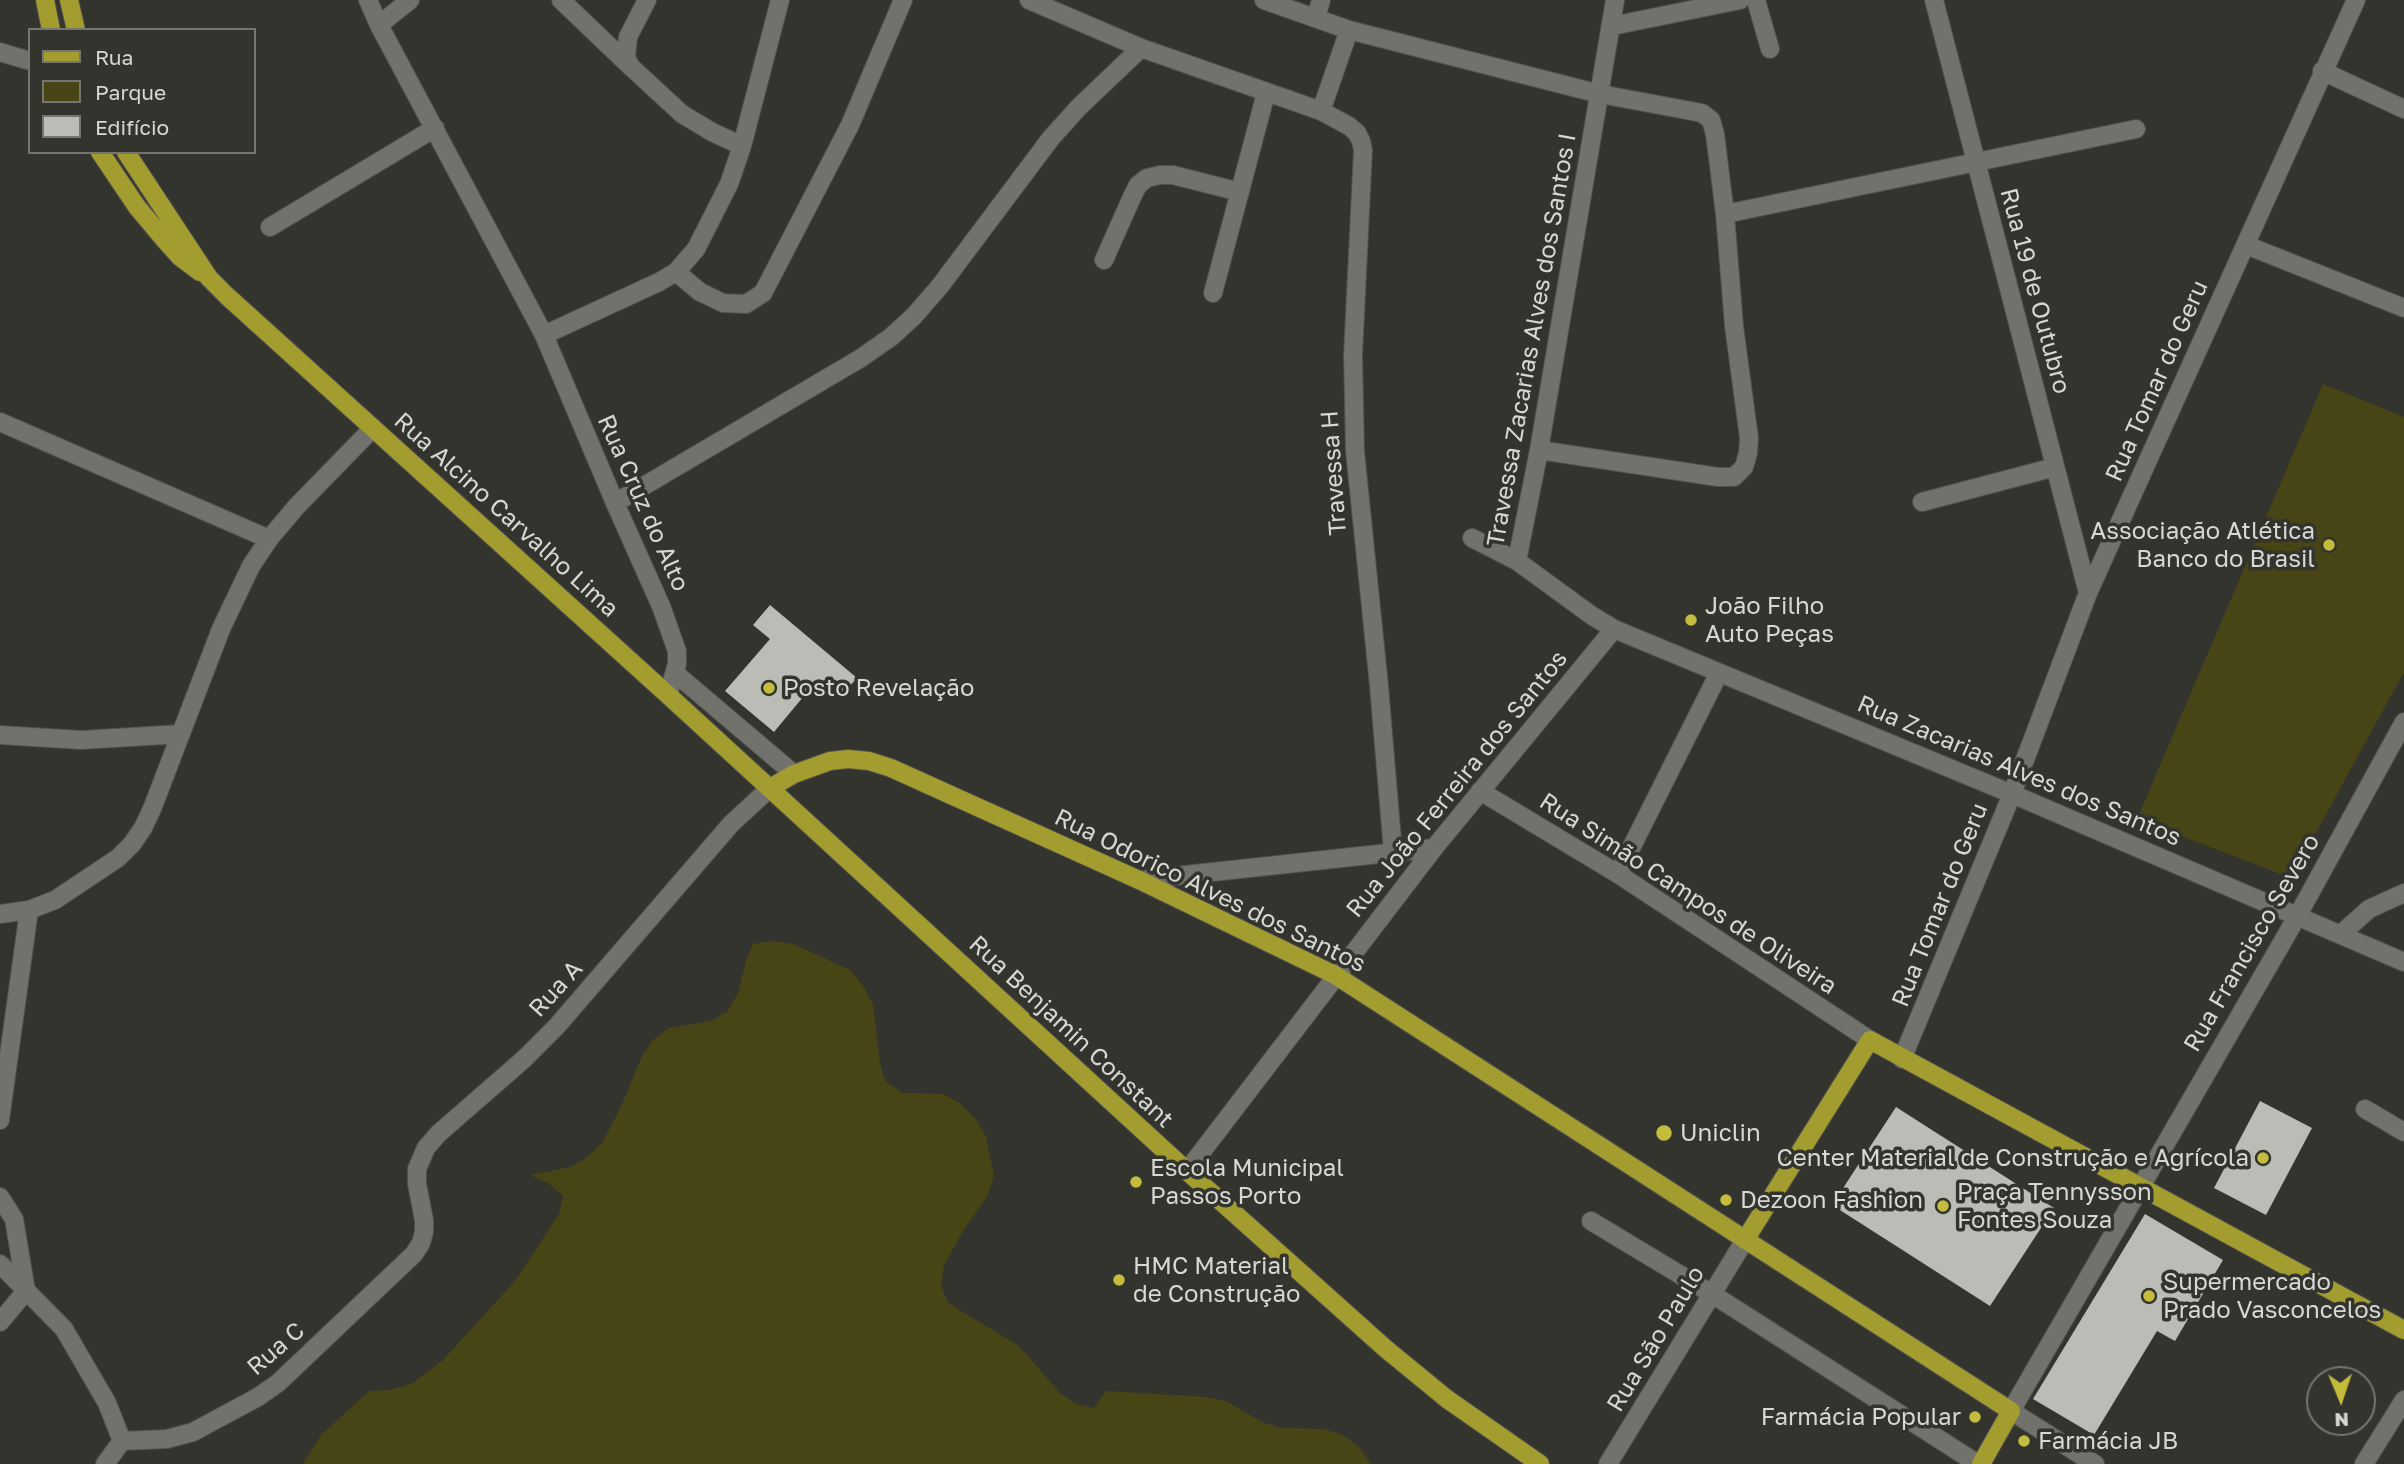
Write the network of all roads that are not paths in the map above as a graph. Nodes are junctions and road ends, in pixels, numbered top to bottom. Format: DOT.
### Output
graph roads {
  1 [pos="45,0"];
  2 [pos="69,0"];
  3 [pos="368,0"];
  4 [pos="410,0"];
  5 [pos="561,0"];
  6 [pos="647,0"];
  7 [pos="779,0"];
  8 [pos="903,0"];
  9 [pos="1029,0"];
  10 [pos="1264,0"];
  11 [pos="1615,0"];
  12 [pos="1740,0"];
  13 [pos="1756,0"];
  14 [pos="1934,0"];
  15 [pos="2356,0"];
  16 [pos="1050,4"];
  17 [pos="1319,9"];
  18 [pos="379,24"];
  19 [pos="1612,26"];
  20 [pos="51,28"];
  21 [pos="76,28"];
  22 [pos="1349,30"];
  23 [pos="1141,48"];
  24 [pos="1770,49"];
  25 [pos="0,52"];
  26 [pos="28,60"];
  27 [pos="630,66"];
  28 [pos="2322,71"];
  29 [pos="1266,93"];
  30 [pos="1600,94"];
  31 [pos="2404,109"];
  32 [pos="1321,111"];
  33 [pos="435,128"];
  34 [pos="2136,129"];
  35 [pos="742,146"];
  36 [pos="101,154"];
  37 [pos="127,154"];
  38 [pos="1976,162"];
  39 [pos="1240,192"];
  40 [pos="1725,214"];
  41 [pos="270,227"];
  42 [pos="2246,245"];
  43 [pos="1104,260"];
  44 [pos="676,272"];
  45 [pos="209,278"];
  46 [pos="1213,293"];
  47 [pos="2404,308"];
  48 [pos="544,334"];
  49 [pos="0,422"];
  50 [pos="373,428"];
  51 [pos="1539,450"];
  52 [pos="2055,467"];
  53 [pos="1922,502"];
  54 [pos="615,503"];
  55 [pos="1472,538"];
  56 [pos="269,539"];
  57 [pos="1517,561"];
  58 [pos="2088,593"];
  59 [pos="1614,629"];
  60 [pos="675,673"];
  61 [pos="1719,673"];
  62 [pos="667,695"];
  63 [pos="2404,722"];
  64 [pos="181,734"];
  65 [pos="0,735"];
  66 [pos="794,774"];
  67 [pos="770,788"];
  68 [pos="1480,791"];
  69 [pos="2012,794"];
  70 [pos="1434,848"];
  71 [pos="1393,852"];
  72 [pos="1618,874"];
  73 [pos="1139,880"];
  74 [pos="2404,892"];
  75 [pos="29,910"];
  76 [pos="0,914"];
  77 [pos="2298,915"];
  78 [pos="2341,934"];
  79 [pos="2404,962"];
  80 [pos="1335,975"];
  81 [pos="1870,1040"];
  82 [pos="1902,1059"];
  83 [pos="2365,1109"];
  84 [pos="0,1120"];
  85 [pos="2404,1132"];
  86 [pos="1188,1171"];
  87 [pos="2139,1187"];
  88 [pos="0,1197"];
  89 [pos="1591,1221"];
  90 [pos="424,1232"];
  91 [pos="1745,1240"];
  92 [pos="0,1265"];
  93 [pos="26,1291"];
  94 [pos="1712,1294"];
  95 [pos="0,1322"];
  96 [pos="2404,1330"];
  97 [pos="2404,1400"];
  98 [pos="2011,1411"];
  99 [pos="122,1441"];
  100 [pos="1534,1462"];
  101 [pos="105,1464"];
  102 [pos="1608,1464"];
  103 [pos="1979,1464"];
  104 [pos="2095,1464"];
  105 [pos="2364,1464"];
  1 -- 20 [label="main road"];
  2 -- 21 [label="main road"];
  3 -- 18 [label="street, Rua Cruz do Alto"];
  4 -- 18 [label="street"];
  5 -- 27 [label="street"];
  6 -- 27 [label="street"];
  7 -- 35 [label="street"];
  8 -- 44 [label="street"];
  9 -- 16 [label="street, Travessa H"];
  10 -- 17 [label="street"];
  11 -- 19 [label="street, Travessa Zacarias Alves dos Santos I"];
  12 -- 19 [label="street"];
  13 -- 24 [label="street"];
  14 -- 38 [label="street, Rua 19 de Outubro"];
  15 -- 28 [label="street, Rua Tomar do Geru"];
  16 -- 23 [label="street, Travessa H"];
  17 -- 22 [label="street"];
  18 -- 33 [label="street, Rua Cruz do Alto"];
  19 -- 30 [label="street, Travessa Zacarias Alves dos Santos I"];
  22 -- 30 [label="street"];
  22 -- 32 [label="street"];
  23 -- 29 [label="street, Travessa H"];
  23 -- 54 [label="street"];
  25 -- 26 [label="street"];
  27 -- 35 [label="street"];
  28 -- 31 [label="street"];
  28 -- 42 [label="street, Rua Tomar do Geru"];
  29 -- 32 [label="street, Travessa H"];
  29 -- 39 [label="street"];
  30 -- 40 [label="street"];
  30 -- 51 [label="street, Travessa Zacarias Alves dos Santos I"];
  32 -- 71 [label="street, Travessa H"];
  33 -- 41 [label="street"];
  33 -- 48 [label="street, Rua Cruz do Alto"];
  34 -- 38 [label="street"];
  35 -- 44 [label="street"];
  36 -- 45 [label="main road, Rua Alcino Carvalho Lima"];
  37 -- 45 [label="main road, Rua Alcino Carvalho Lima"];
  38 -- 40 [label="street"];
  38 -- 52 [label="street, Rua 19 de Outubro"];
  39 -- 43 [label="street"];
  39 -- 46 [label="street"];
  40 -- 51 [label="street"];
  42 -- 47 [label="street"];
  42 -- 58 [label="street, Rua Tomar do Geru"];
  44 -- 48 [label="street"];
  45 -- 50 [label="main road, Rua Alcino Carvalho Lima"];
  48 -- 54 [label="street, Rua Cruz do Alto"];
  49 -- 56 [label="street"];
  50 -- 56 [label="street"];
  50 -- 62 [label="main road, Rua Alcino Carvalho Lima"];
  51 -- 57 [label="street, Travessa Zacarias Alves dos Santos I"];
  52 -- 53 [label="street"];
  52 -- 58 [label="street, Rua 19 de Outubro"];
  54 -- 60 [label="street, Rua Cruz do Alto"];
  55 -- 57 [label="street"];
  56 -- 64 [label="street"];
  57 -- 59 [label="street, Travessa Zacarias Alves dos Santos I"];
  58 -- 69 [label="street, Rua Tomar do Geru"];
  59 -- 61 [label="street, Rua Zacarias Alves dos Santos"];
  59 -- 68 [label="street, Rua João Ferreira dos Santos"];
  60 -- 62 [label="street, Rua Cruz do Alto"];
  60 -- 66 [label="street"];
  61 -- 69 [label="street, Rua Zacarias Alves dos Santos"];
  61 -- 72 [label="street"];
  62 -- 67 [label="main road, Rua Alcino Carvalho Lima"];
  63 -- 77 [label="street, Rua Francisco Severo"];
  64 -- 65 [label="street"];
  64 -- 75 [label="street"];
  66 -- 67 [label="main road, Rua Odorico Alves dos Santos"];
  66 -- 73 [label="main road, Rua Odorico Alves dos Santos"];
  67 -- 86 [label="main road, Rua Benjamin Constant"];
  67 -- 90 [label="street, Rua A"];
  68 -- 70 [label="street, Rua João Ferreira dos Santos"];
  68 -- 72 [label="street, Rua Simão Campos de Oliveira"];
  69 -- 77 [label="street, Rua Zacarias Alves dos Santos"];
  69 -- 82 [label="street, Rua Tomar do Geru"];
  70 -- 71 [label="street"];
  70 -- 80 [label="street, Rua João Ferreira dos Santos"];
  71 -- 73 [label="street"];
  72 -- 81 [label="street, Rua Simão Campos de Oliveira"];
  73 -- 80 [label="main road, Rua Odorico Alves dos Santos"];
  74 -- 78 [label="street"];
  75 -- 76 [label="street"];
  75 -- 84 [label="street"];
  77 -- 78 [label="street, Rua Zacarias Alves dos Santos"];
  77 -- 87 [label="street, Rua Francisco Severo"];
  78 -- 79 [label="street, Rua Zacarias Alves dos Santos"];
  80 -- 86 [label="street, Rua João Ferreira dos Santos"];
  80 -- 91 [label="main road, Rua Odorico Alves dos Santos"];
  81 -- 82 [label="main road"];
  81 -- 91 [label="main road"];
  82 -- 87 [label="main road"];
  83 -- 85 [label="street"];
  86 -- 100 [label="main road, Rua Benjamin Constant"];
  87 -- 96 [label="main road"];
  87 -- 98 [label="street"];
  88 -- 93 [label="street"];
  89 -- 94 [label="street"];
  90 -- 99 [label="street, Rua C"];
  91 -- 94 [label="street, Rua São Paulo"];
  91 -- 98 [label="main road"];
  92 -- 93 [label="street"];
  93 -- 95 [label="street"];
  93 -- 99 [label="street"];
  94 -- 102 [label="street, Rua São Paulo"];
  94 -- 103 [label="street"];
  97 -- 105 [label="street"];
  98 -- 103 [label="main road"];
  98 -- 104 [label="street"];
  99 -- 101 [label="street"];
}
